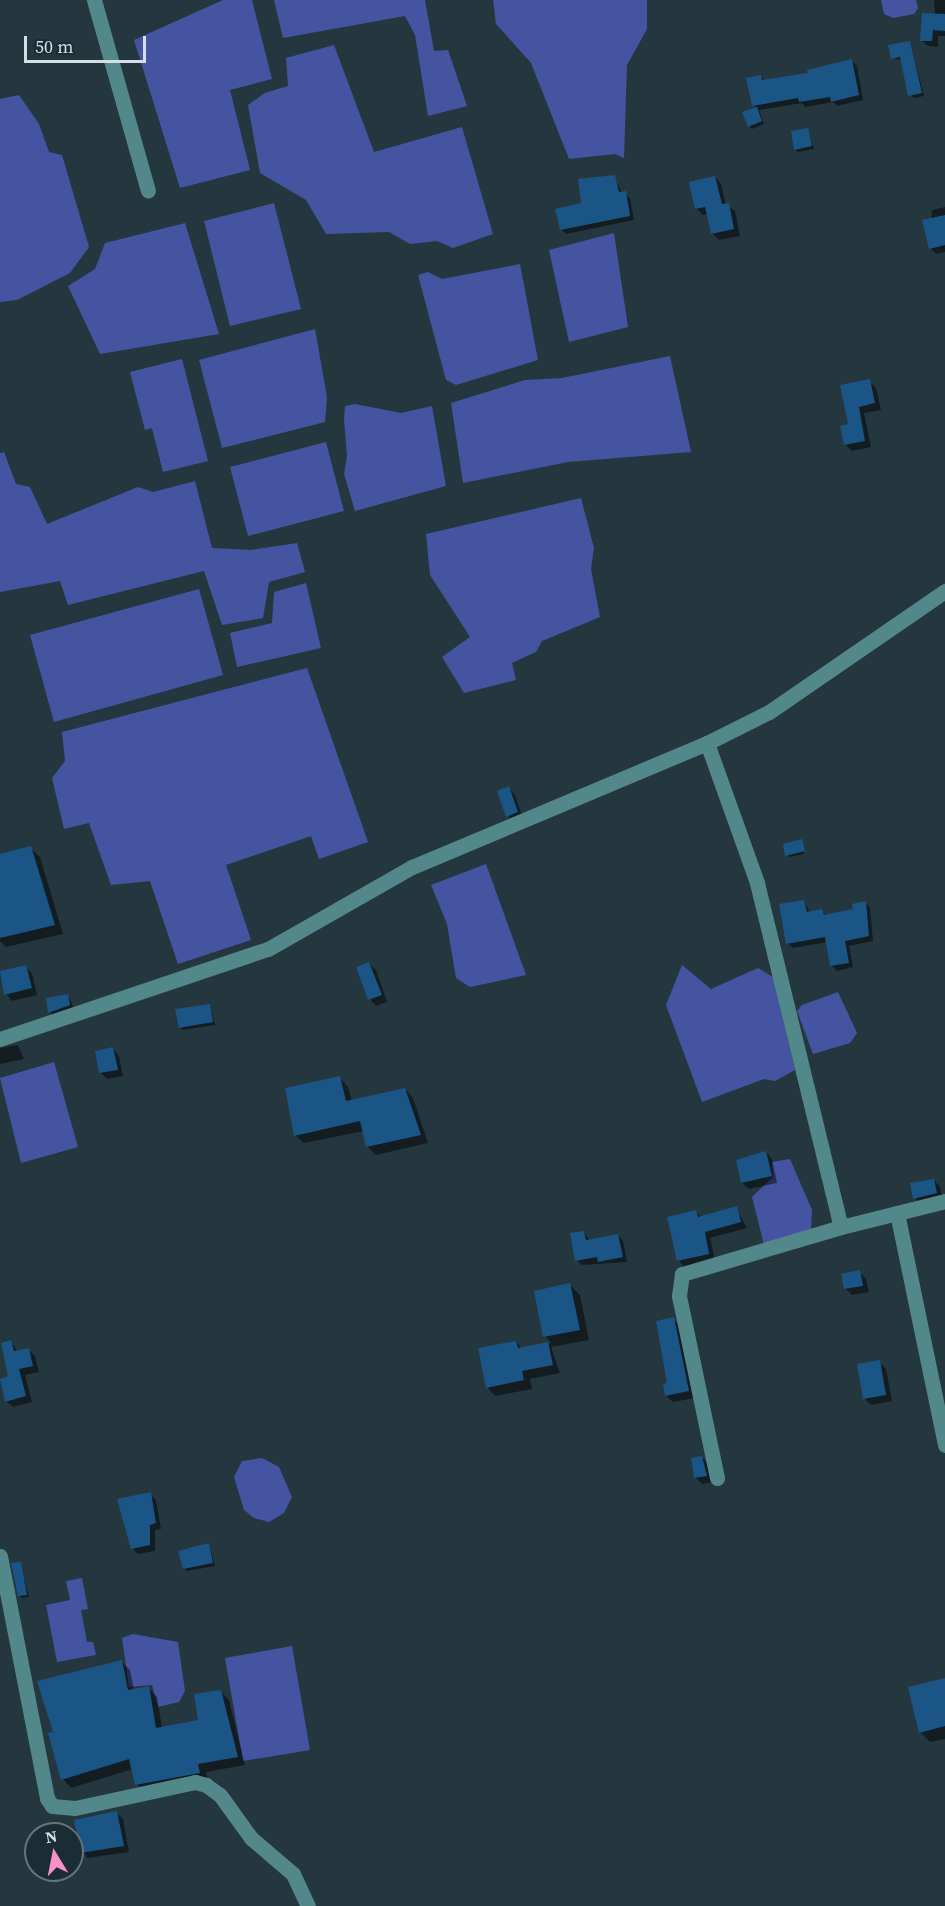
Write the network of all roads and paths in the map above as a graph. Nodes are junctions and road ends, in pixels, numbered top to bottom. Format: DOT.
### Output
graph roads {
  1 [pos="94,0"];
  2 [pos="148,191"];
  3 [pos="945,591"];
  4 [pos="707,743"];
  5 [pos="0,1040"];
  6 [pos="945,1201"];
  7 [pos="897,1213"];
  8 [pos="841,1227"];
  9 [pos="945,1445"];
  10 [pos="717,1478"];
  11 [pos="0,1556"];
  12 [pos="308,1906"];
  1 -- 2 [label="street"];
  3 -- 4 [label="street"];
  4 -- 5 [label="street"];
  4 -- 8 [label="street"];
  6 -- 7 [label="street"];
  7 -- 8 [label="street"];
  7 -- 9 [label="street"];
  8 -- 10 [label="street"];
  11 -- 12 [label="street"];
}
